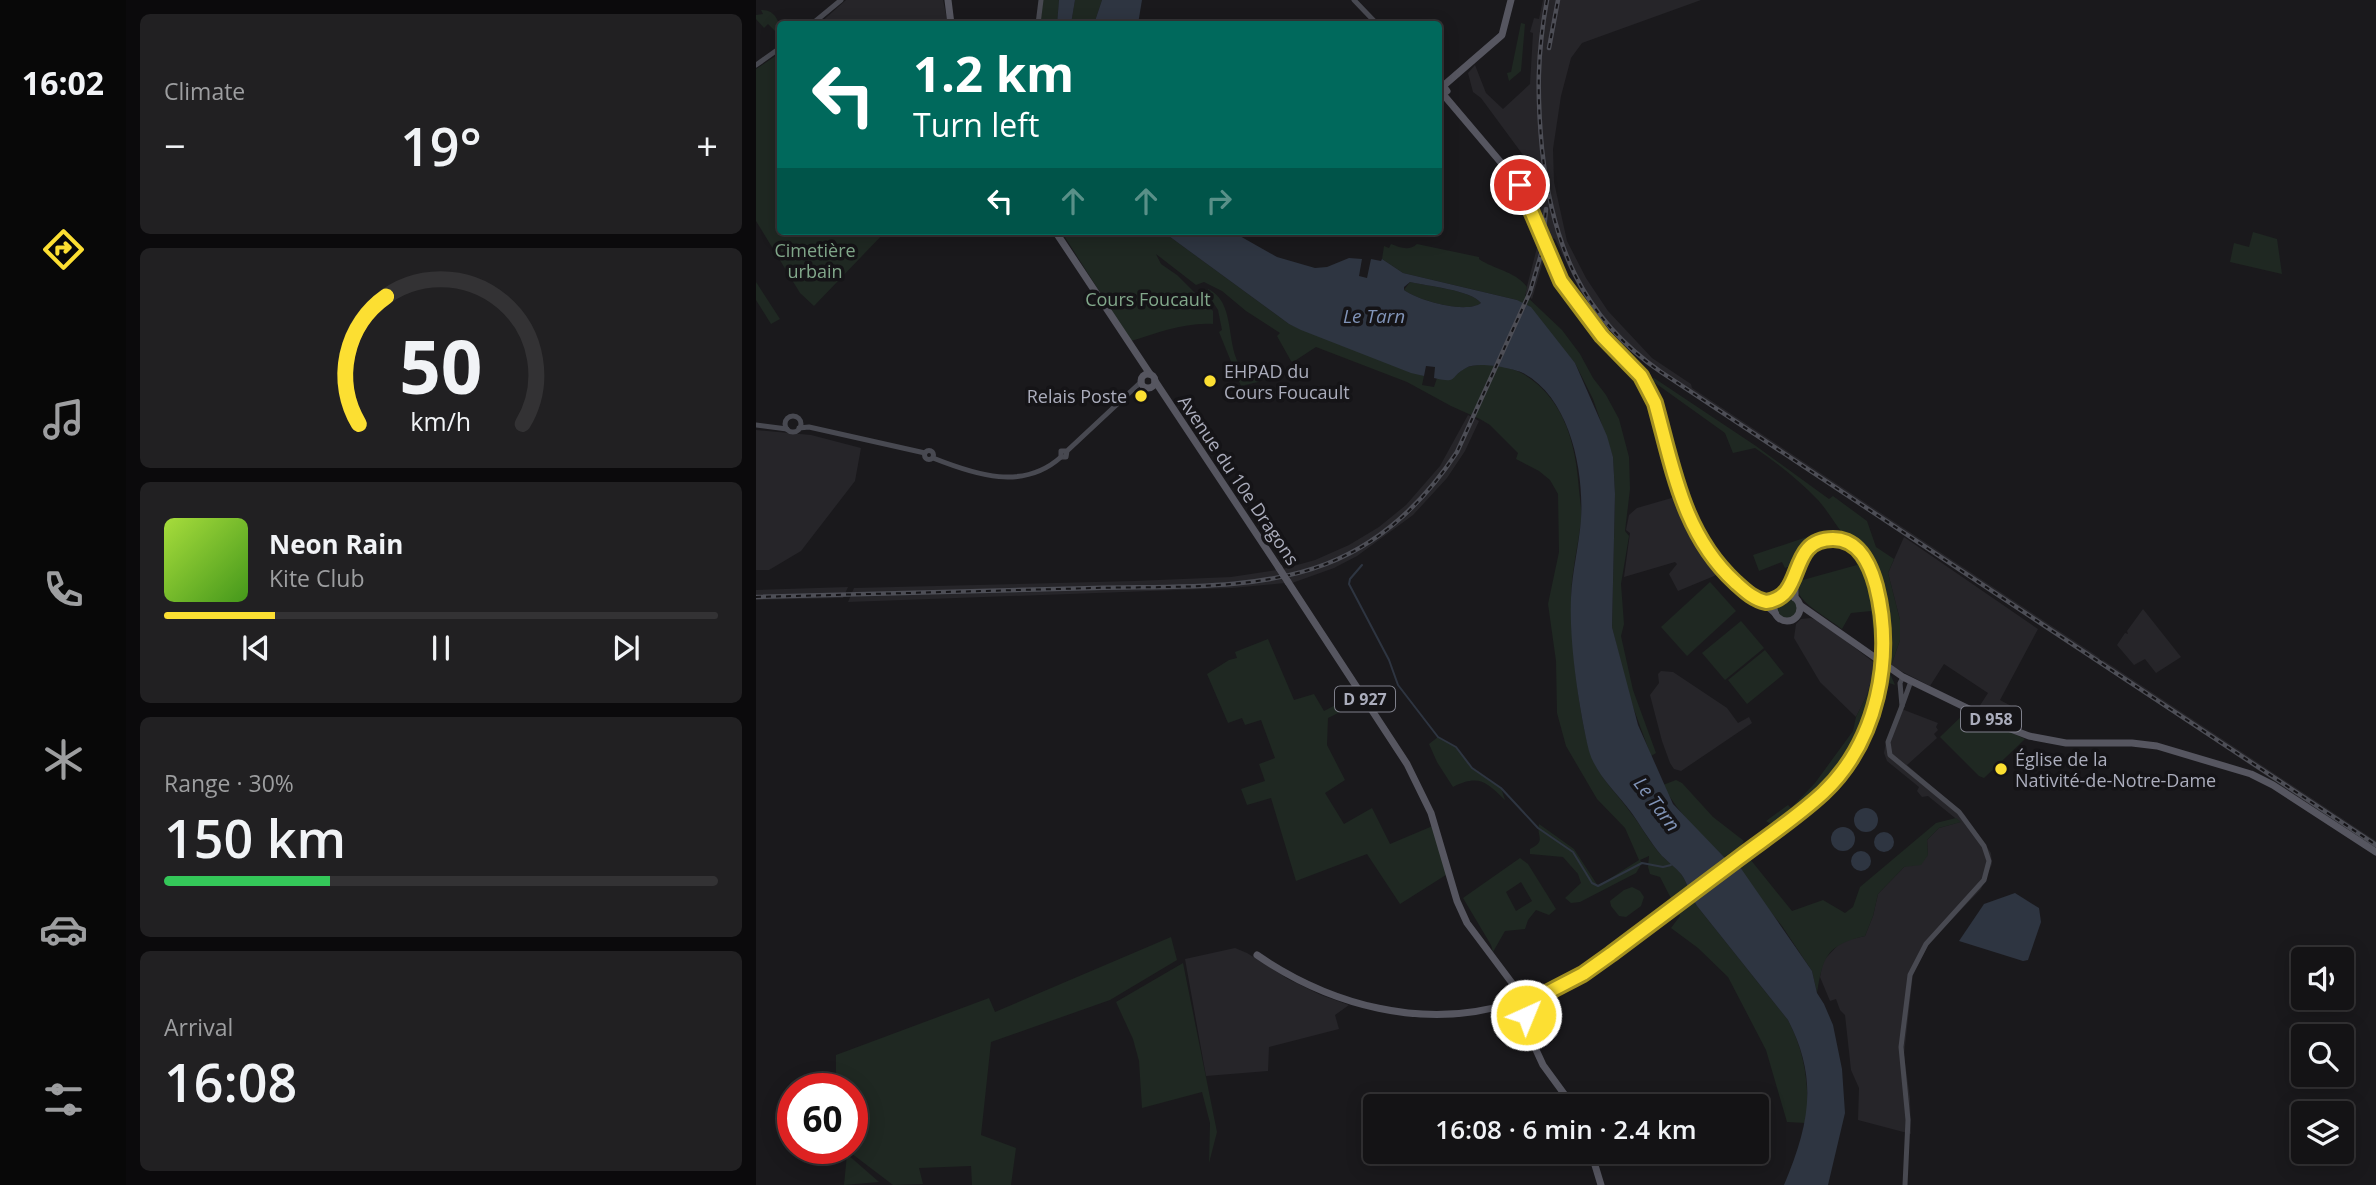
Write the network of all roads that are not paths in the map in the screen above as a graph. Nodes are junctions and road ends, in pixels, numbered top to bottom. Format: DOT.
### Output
graph roads {
  1 [pos="841,0"];
  2 [pos="1041,0"];
  3 [pos="1354,0"];
  4 [pos="1511,0"];
  5 [pos="947,3"];
  6 [pos="816,21"];
  7 [pos="950,21"];
  8 [pos="1038,21"];
  9 [pos="1374,21"];
  10 [pos="777,50"];
  11 [pos="756,65"];
  12 [pos="1442,90"];
  13 [pos="1058,235"];
  14 [pos="1148,381"];
  15 [pos="756,425"];
  16 [pos="786,425"];
  17 [pos="800,425"];
  18 [pos="1870,568"];
  19 [pos="1785,596"];
  20 [pos="1755,599"];
  21 [pos="1777,600"];
  22 [pos="1797,601"];
  23 [pos="1775,613"];
  24 [pos="1797,617"];
  25 [pos="1820,618"];
  26 [pos="1903,677"];
  27 [pos="1911,681"];
  28 [pos="1902,706"];
  29 [pos="2376,852"];
  30 [pos="1257,955"];
  31 [pos="1510,982"];
  32 [pos="1541,994"];
  33 [pos="1521,996"];
  34 [pos="1513,1007"];
  35 [pos="1527,1008"];
  36 [pos="1527,1028"];
  37 [pos="1564,1094"];
  38 [pos="1595,1164"];
  39 [pos="1601,1185"];
  40 [pos="1905,1185"];
  1 -- 6 [label="main road"];
  2 -- 8 [label="main road"];
  3 -- 9 [label="main road"];
  4 -- 12 [label="main road"];
  5 -- 7 [label="main road"];
  10 -- 11 [label="main road"];
  12 -- 20 [label="main road"];
  13 -- 14 [label="main road"];
  14 -- 17 [label="main road"];
  14 -- 31 [label="main road, Avenue du 10e Dragons / D 927, bridge"];
  15 -- 16 [label="main road"];
  16 -- 17 [label="main road"];
  16 -- 17 [label="main road"];
  18 -- 19 [label="main road"];
  18 -- 22 [label="main road"];
  18 -- 32 [label="main road, bridge"];
  19 -- 21 [label="main road"];
  19 -- 22 [label="main road"];
  20 -- 21 [label="main road"];
  20 -- 23 [label="main road"];
  21 -- 23 [label="main road"];
  22 -- 24 [label="main road"];
  22 -- 25 [label="main road, D 958"];
  23 -- 24 [label="main road"];
  24 -- 25 [label="main road"];
  25 -- 26 [label="main road, D 958"];
  26 -- 27 [label="main road, D 958"];
  26 -- 28 [label="main road"];
  27 -- 28 [label="main road"];
  27 -- 29 [label="main road, D 958"];
  28 -- 40 [label="main road"];
  30 -- 34 [label="main road"];
  31 -- 33 [label="main road, D 927"];
  31 -- 34 [label="main road"];
  32 -- 33 [label="main road"];
  32 -- 35 [label="main road"];
  33 -- 34 [label="main road"];
  33 -- 35 [label="main road"];
  34 -- 35 [label="main road"];
  34 -- 36 [label="main road"];
  35 -- 36 [label="main road"];
  36 -- 37 [label="main road"];
  38 -- 39 [label="main road"];
}
